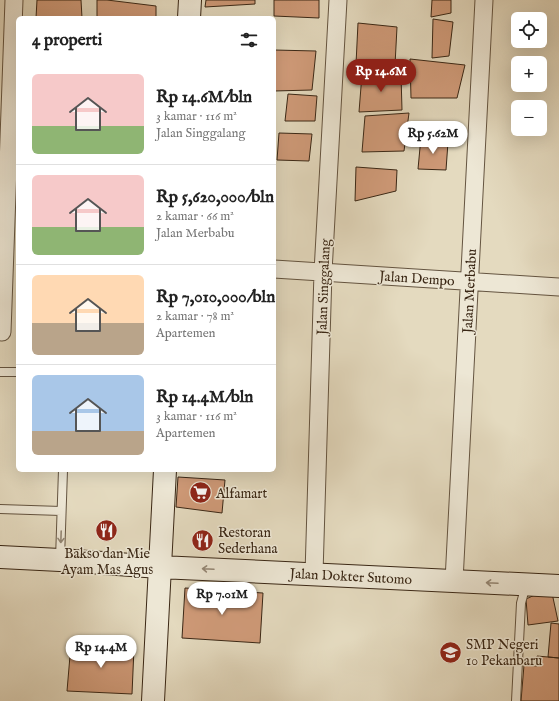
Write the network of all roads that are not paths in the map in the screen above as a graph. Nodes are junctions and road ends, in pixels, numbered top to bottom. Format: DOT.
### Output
graph roads {
  1 [pos="14,0"];
  2 [pos="190,0"];
  3 [pos="338,0"];
  4 [pos="484,0"];
  5 [pos="189,16"];
  6 [pos="276,269"];
  7 [pos="323,272"];
  8 [pos="470,281"];
  9 [pos="559,286"];
  10 [pos="2,332"];
  11 [pos="0,372"];
  12 [pos="16,372"];
  13 [pos="63,472"];
  14 [pos="165,472"];
  15 [pos="0,509"];
  16 [pos="61,511"];
  17 [pos="0,557"];
  18 [pos="60,560"];
  19 [pos="160,567"];
  20 [pos="314,574"];
  21 [pos="454,581"];
  22 [pos="526,584"];
  23 [pos="559,586"];
  24 [pos="153,701"];
  25 [pos="516,701"];
  1 -- 10 [label="street"];
  2 -- 5 [label="main road"];
  3 -- 7 [label="street, Jalan Singgalang"];
  4 -- 8 [label="street, Jalan Merbabu"];
  6 -- 7 [label="street, Jalan Dempo"];
  7 -- 8 [label="street, Jalan Dempo"];
  7 -- 20 [label="street, Jalan Singgalang"];
  8 -- 9 [label="street, Jalan Dempo"];
  8 -- 21 [label="street, Jalan Merbabu"];
  11 -- 12 [label="lane"];
  13 -- 16 [label="lane"];
  14 -- 19 [label="main road"];
  15 -- 16 [label="lane"];
  16 -- 18 [label="lane, one-way"];
  17 -- 18 [label="main road, Jalan Dokter Sutomo"];
  18 -- 19 [label="main road, Jalan Dokter Sutomo"];
  20 -- 19 [label="main road, Jalan Dokter Sutomo, one-way"];
  19 -- 24 [label="main road"];
  20 -- 21 [label="main road, Jalan Dokter Sutomo"];
  22 -- 21 [label="main road, Jalan Dokter Sutomo, one-way"];
  22 -- 23 [label="main road, Jalan Dokter Sutomo"];
  22 -- 25 [label="lane"];
}
